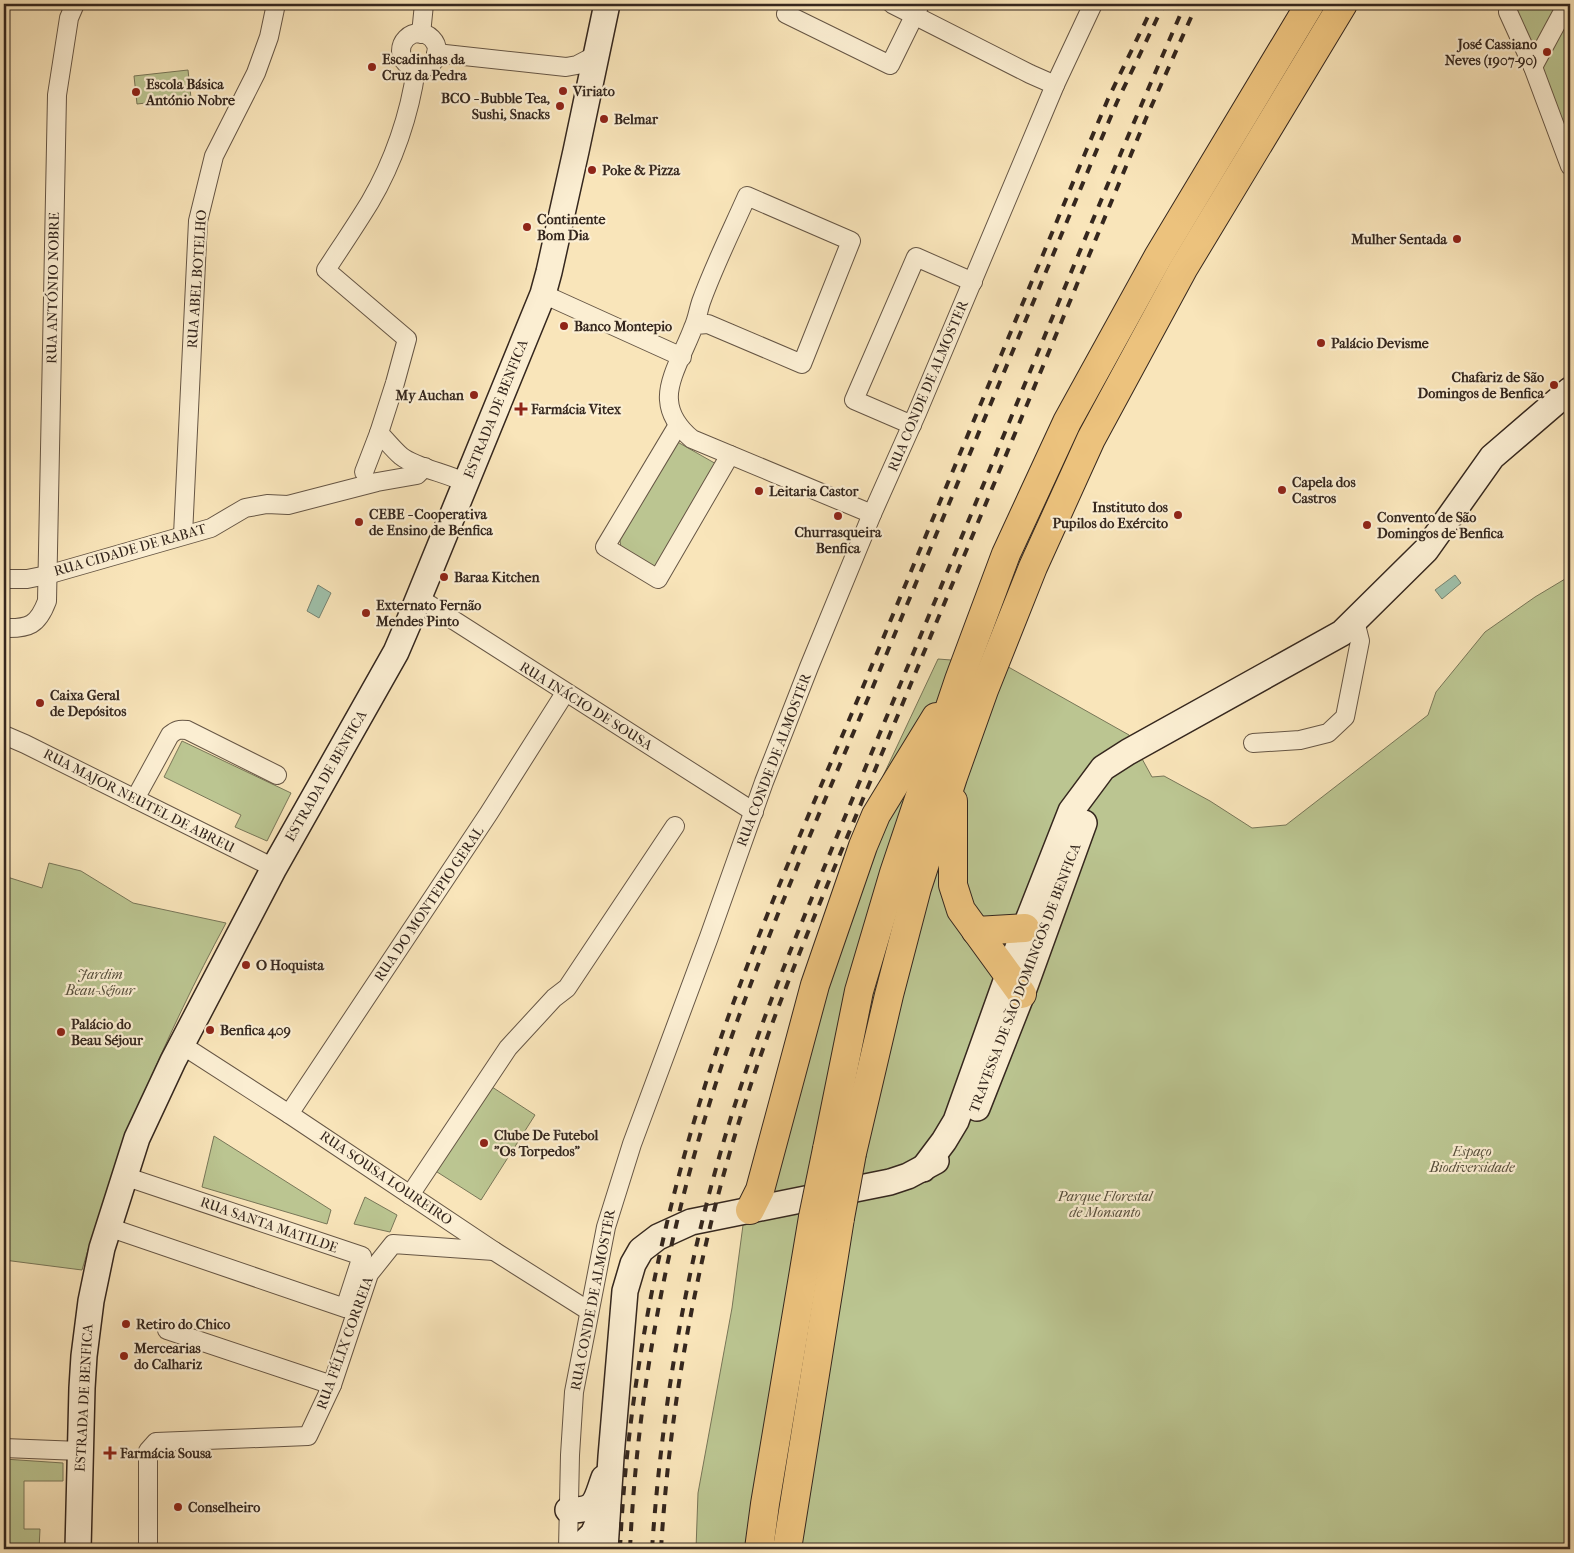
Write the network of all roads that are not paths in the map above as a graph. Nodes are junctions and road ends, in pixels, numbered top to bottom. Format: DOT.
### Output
graph roads {
  1 [pos="75,4"];
  2 [pos="276,4"];
  3 [pos="424,4"];
  4 [pos="607,4"];
  5 [pos="790,4"];
  6 [pos="892,4"];
  7 [pos="1093,4"];
  8 [pos="1310,4"];
  9 [pos="1343,4"];
  10 [pos="1567,4"];
  11 [pos="917,9"];
  12 [pos="1508,12"];
  13 [pos="422,34"];
  14 [pos="436,53"];
  15 [pos="596,55"];
  16 [pos="1533,67"];
  17 [pos="416,69"];
  18 [pos="1055,85"];
  19 [pos="1570,166"];
  20 [pos="973,282"];
  21 [pos="543,294"];
  22 [pos="695,325"];
  23 [pos="682,357"];
  24 [pos="1570,390"];
  25 [pos="678,425"];
  26 [pos="912,425"];
  27 [pos="379,433"];
  28 [pos="730,456"];
  29 [pos="425,467"];
  30 [pos="364,472"];
  31 [pos="459,479"];
  32 [pos="872,514"];
  33 [pos="183,535"];
  34 [pos="47,574"];
  35 [pos="4,580"];
  36 [pos="419,598"];
  37 [pos="1355,621"];
  38 [pos="4,628"];
  39 [pos="959,680"];
  40 [pos="565,693"];
  41 [pos="4,735"];
  42 [pos="1253,742"];
  43 [pos="1103,768"];
  44 [pos="277,775"];
  45 [pos="953,777"];
  46 [pos="135,799"];
  47 [pos="754,812"];
  48 [pos="675,826"];
  49 [pos="274,868"];
  50 [pos="1025,928"];
  51 [pos="976,931"];
  52 [pos="1015,984"];
  53 [pos="182,1045"];
  54 [pos="289,1114"];
  55 [pos="839,1151"];
  56 [pos="124,1176"];
  57 [pos="410,1195"];
  58 [pos="750,1210"];
  59 [pos="108,1227"];
  60 [pos="494,1250"];
  61 [pos="589,1311"];
  62 [pos="167,1330"];
  63 [pos="332,1384"];
  64 [pos="4,1448"];
  65 [pos="80,1451"];
  66 [pos="611,1457"];
  67 [pos="608,1501"];
  68 [pos="568,1510"];
  69 [pos="78,1549"];
  70 [pos="148,1549"];
  71 [pos="568,1549"];
  72 [pos="577,1549"];
  73 [pos="605,1549"];
  74 [pos="759,1549"];
  75 [pos="787,1549"];
  1 -- 34 [label="street, RUA ANTÓNIO NOBRE"];
  2 -- 33 [label="street, RUA ABEL BOTELHO"];
  3 -- 13 [label="street"];
  4 -- 15 [label="street, ESTRADA DE BENFICA"];
  5 -- 11 [label="street"];
  6 -- 11 [label="street"];
  7 -- 18 [label="street, RUA CONDE DE ALMOSTER"];
  8 -- 39 [label="highway"];
  9 -- 45 [label="highway"];
  10 -- 16 [label="street"];
  11 -- 18 [label="street"];
  12 -- 16 [label="street"];
  13 -- 14 [label="street"];
  13 -- 17 [label="street"];
  14 -- 15 [label="street"];
  14 -- 17 [label="street"];
  15 -- 21 [label="street, ESTRADA DE BENFICA"];
  16 -- 19 [label="street"];
  17 -- 27 [label="street"];
  18 -- 20 [label="street, RUA CONDE DE ALMOSTER"];
  20 -- 26 [label="street, RUA CONDE DE ALMOSTER"];
  20 -- 26 [label="street"];
  21 -- 23 [label="street"];
  21 -- 31 [label="street, ESTRADA DE BENFICA"];
  22 -- 22 [label="street"];
  22 -- 23 [label="street"];
  23 -- 25 [label="street"];
  24 -- 37 [label="street, TRAVESSA DE SÃO DOMINGOS DE BENFICA"];
  25 -- 28 [label="street"];
  25 -- 28 [label="street"];
  26 -- 32 [label="street, RUA CONDE DE ALMOSTER"];
  27 -- 29 [label="street"];
  27 -- 30 [label="street"];
  28 -- 32 [label="street"];
  29 -- 31 [label="street"];
  29 -- 33 [label="street, RUA CIDADE DE RABAT"];
  31 -- 36 [label="street, ESTRADA DE BENFICA"];
  32 -- 47 [label="street, RUA CONDE DE ALMOSTER"];
  33 -- 34 [label="street, RUA CIDADE DE RABAT"];
  34 -- 35 [label="street, RUA CIDADE DE RABAT"];
  34 -- 38 [label="street, RUA ANTÓNIO NOBRE"];
  36 -- 40 [label="street, RUA INÁCIO DE SOUSA"];
  36 -- 49 [label="street, ESTRADA DE BENFICA"];
  37 -- 42 [label="street"];
  37 -- 43 [label="street, TRAVESSA DE SÃO DOMINGOS DE BENFICA"];
  39 -- 55 [label="highway"];
  39 -- 58 [label="highway"];
  40 -- 47 [label="street, RUA INÁCIO DE SOUSA"];
  40 -- 54 [label="street, RUA DO MONTEPIO GERAL"];
  41 -- 46 [label="street, RUA MAJOR NEUTEL DE ABREU"];
  43 -- 50 [label="street, TRAVESSA DE SÃO DOMINGOS DE BENFICA"];
  43 -- 52 [label="street, TRAVESSA DE SÃO DOMINGOS DE BENFICA"];
  44 -- 46 [label="street"];
  45 -- 51 [label="highway"];
  45 -- 55 [label="highway"];
  46 -- 49 [label="street, RUA MAJOR NEUTEL DE ABREU"];
  47 -- 61 [label="street, RUA CONDE DE ALMOSTER"];
  48 -- 57 [label="street"];
  49 -- 53 [label="street, ESTRADA DE BENFICA"];
  50 -- 51 [label="highway"];
  50 -- 52 [label="street, TRAVESSA DE SÃO DOMINGOS DE BENFICA"];
  51 -- 52 [label="highway"];
  52 -- 58 [label="street, TRAVESSA DE SÃO DOMINGOS DE BENFICA"];
  53 -- 54 [label="street, RUA SOUSA LOUREIRO"];
  53 -- 56 [label="street, ESTRADA DE BENFICA"];
  54 -- 57 [label="street, RUA SOUSA LOUREIRO"];
  55 -- 74 [label="highway, bridge"];
  55 -- 75 [label="highway, bridge"];
  56 -- 59 [label="street, ESTRADA DE BENFICA"];
  56 -- 59 [label="street, RUA SANTA MATILDE"];
  57 -- 60 [label="street, RUA SOUSA LOUREIRO"];
  58 -- 66 [label="street, TRAVESSA DE SÃO DOMINGOS DE BENFICA"];
  59 -- 65 [label="street, ESTRADA DE BENFICA"];
  60 -- 61 [label="street, RUA SOUSA LOUREIRO"];
  60 -- 63 [label="street, RUA FÉLIX CORREIA"];
  61 -- 68 [label="street, RUA CONDE DE ALMOSTER"];
  62 -- 63 [label="street"];
  63 -- 70 [label="street, RUA FÉLIX CORREIA"];
  64 -- 65 [label="street"];
  65 -- 69 [label="street, ESTRADA DE BENFICA"];
  66 -- 67 [label="street"];
  66 -- 68 [label="street"];
  67 -- 72 [label="street"];
  67 -- 73 [label="street"];
  68 -- 71 [label="street, RUA CONDE DE ALMOSTER"];
}
